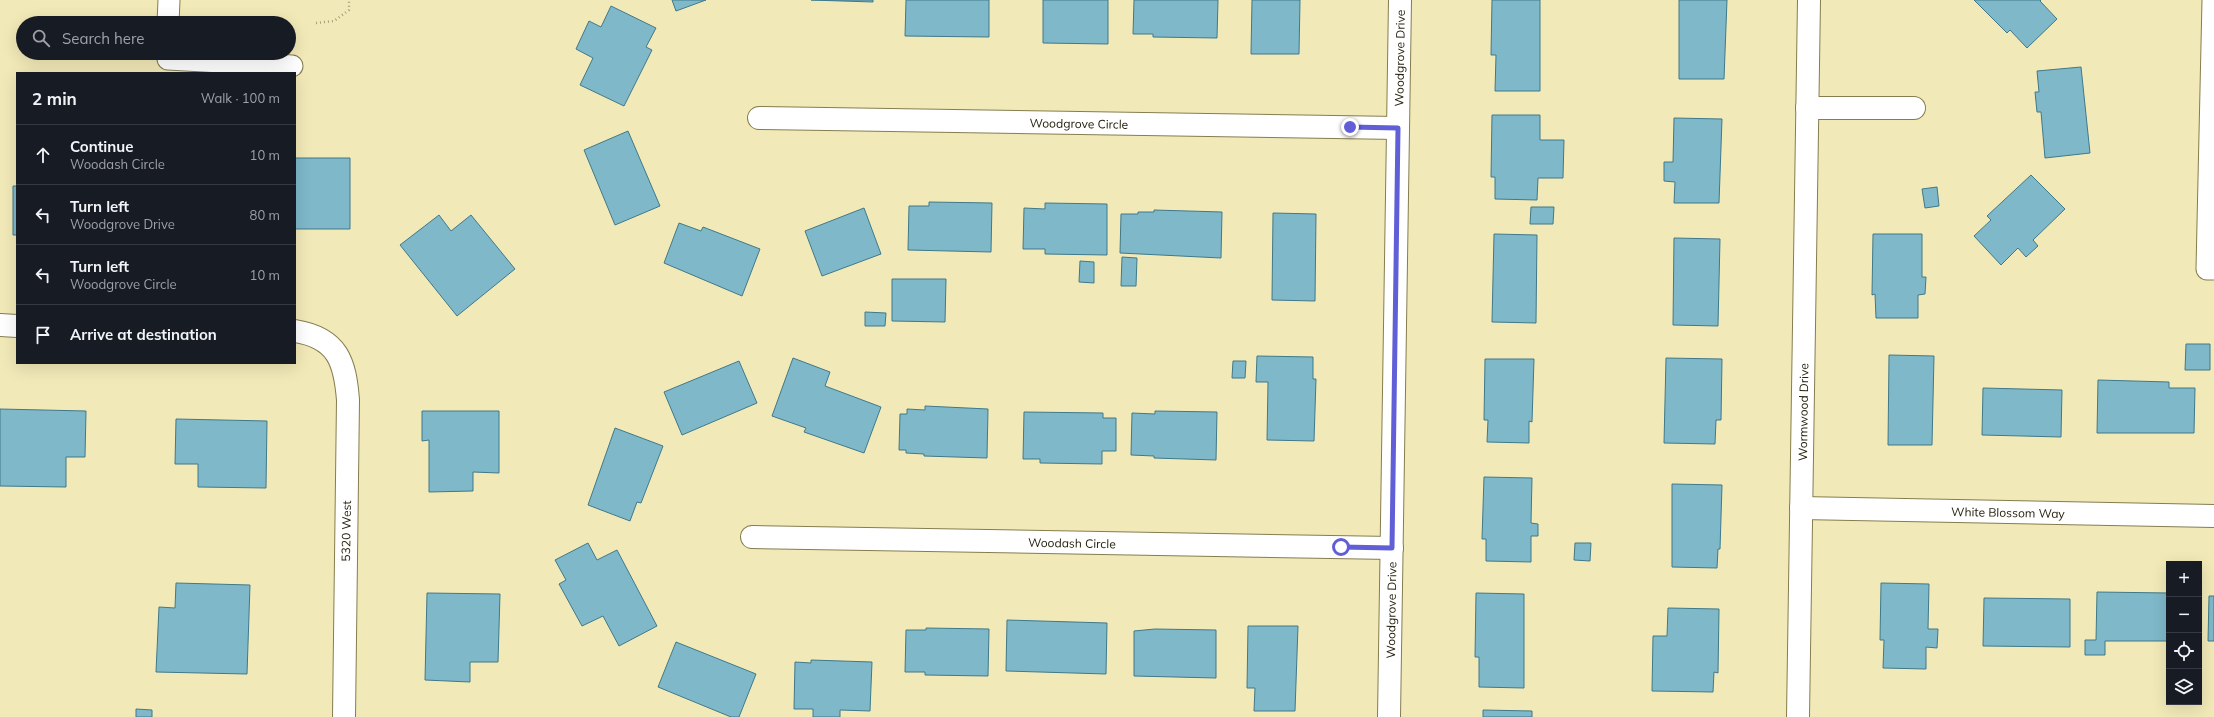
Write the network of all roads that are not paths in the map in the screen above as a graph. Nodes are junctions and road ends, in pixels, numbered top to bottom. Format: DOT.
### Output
graph roads {
  1 [pos="169,0"];
  2 [pos="1400,0"];
  3 [pos="1809,0"];
  4 [pos="2213,0"];
  5 [pos="168,16"];
  6 [pos="186,60"];
  7 [pos="292,66"];
  8 [pos="1807,108"];
  9 [pos="1914,108"];
  10 [pos="759,118"];
  11 [pos="1398,128"];
  12 [pos="2214,270"];
  13 [pos="0,326"];
  14 [pos="16,326"];
  15 [pos="296,331"];
  16 [pos="1801,508"];
  17 [pos="2214,516"];
  18 [pos="752,537"];
  19 [pos="1392,548"];
  20 [pos="344,717"];
  21 [pos="1389,717"];
  22 [pos="1798,717"];
  1 -- 5 [label="lane"];
  2 -- 11 [label="street, Woodgrove Drive"];
  3 -- 8 [label="street, Wormwood Drive"];
  4 -- 12 [label="lane"];
  6 -- 7 [label="lane"];
  8 -- 9 [label="street"];
  8 -- 16 [label="street, Wormwood Drive"];
  10 -- 11 [label="street, Woodgrove Circle"];
  11 -- 19 [label="street, Woodgrove Drive"];
  13 -- 14 [label="street"];
  15 -- 20 [label="street, 5320 West"];
  16 -- 17 [label="street, White Blossom Way"];
  16 -- 22 [label="street, Wormwood Drive"];
  18 -- 19 [label="street, Woodash Circle"];
  19 -- 21 [label="street, Woodgrove Drive"];
}
